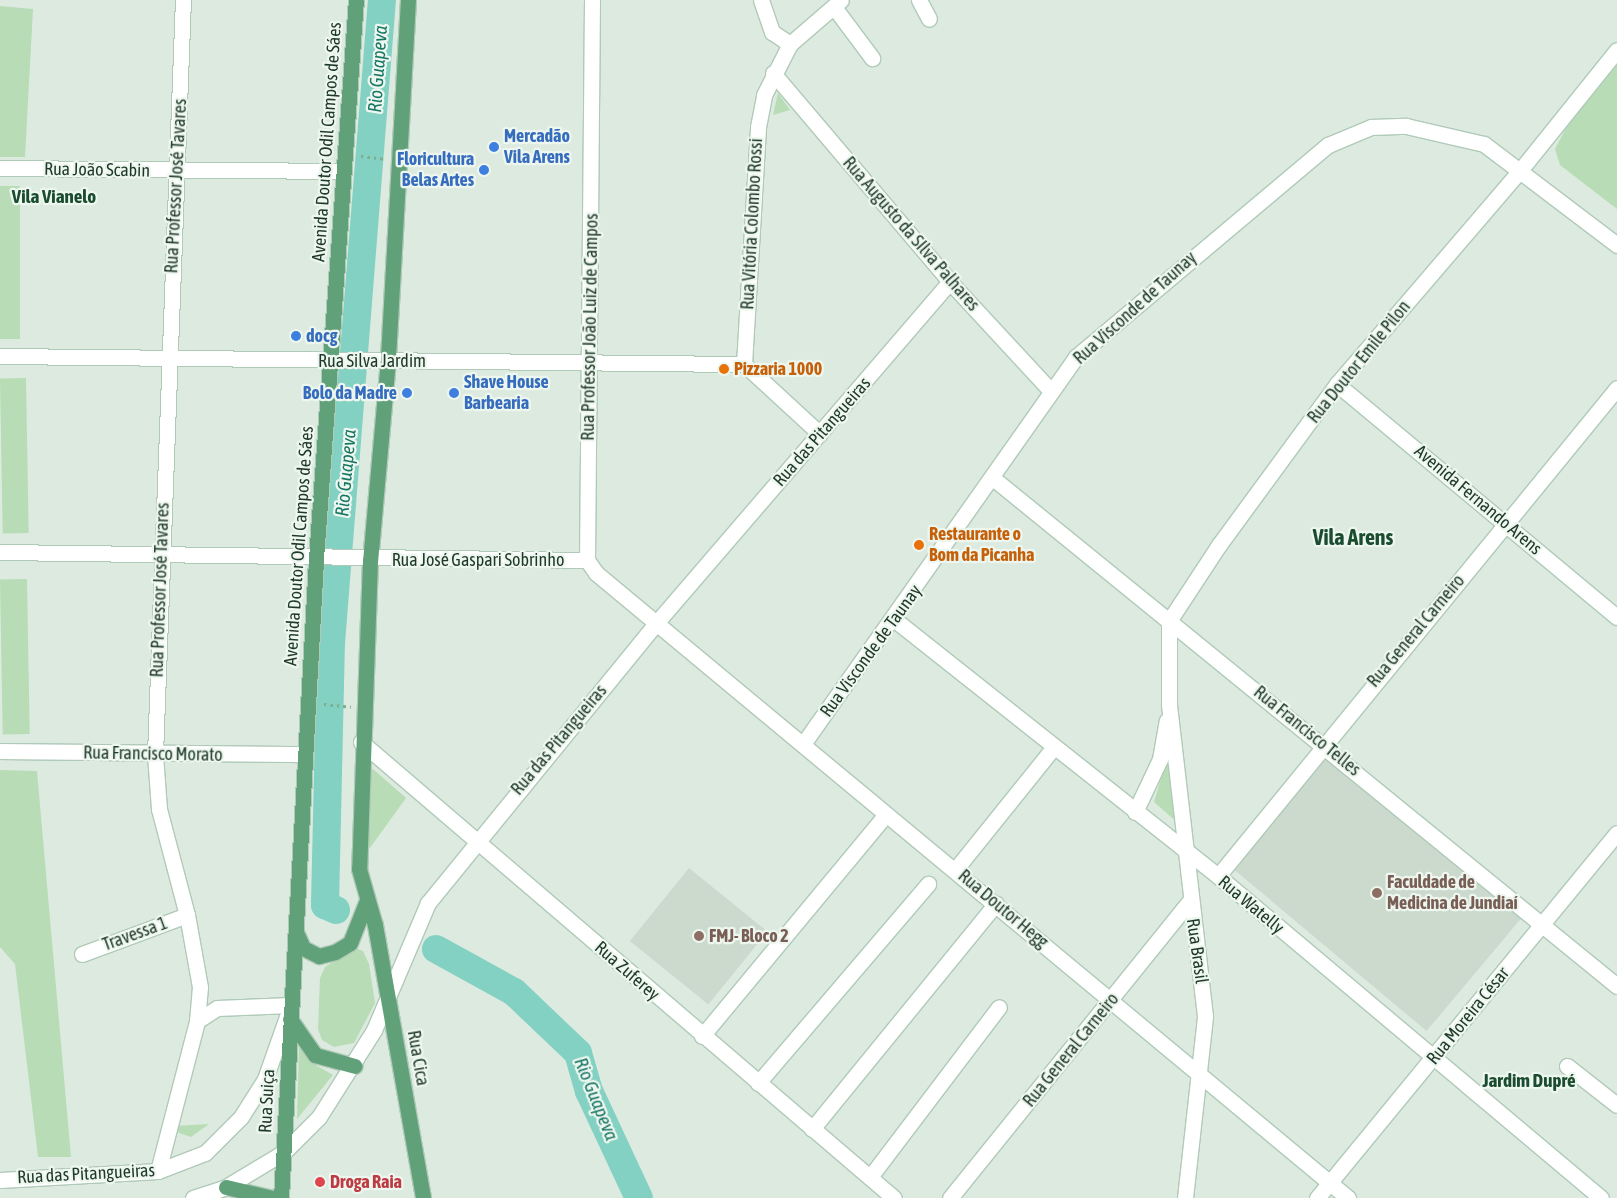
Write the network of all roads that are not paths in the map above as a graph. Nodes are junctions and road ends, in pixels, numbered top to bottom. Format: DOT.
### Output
graph roads {
  1 [pos="183,0"];
  2 [pos="356,0"];
  3 [pos="408,0"];
  4 [pos="592,0"];
  5 [pos="761,0"];
  6 [pos="919,0"];
  7 [pos="838,3"];
  8 [pos="928,19"];
  9 [pos="790,44"];
  10 [pos="1617,50"];
  11 [pos="872,58"];
  12 [pos="773,73"];
  13 [pos="0,168"];
  14 [pos="1522,168"];
  15 [pos="344,171"];
  16 [pos="178,172"];
  17 [pos="1617,245"];
  18 [pos="950,282"];
  19 [pos="0,356"];
  20 [pos="168,359"];
  21 [pos="388,360"];
  22 [pos="591,360"];
  23 [pos="337,361"];
  24 [pos="744,364"];
  25 [pos="1337,384"];
  26 [pos="1617,388"];
  27 [pos="1052,391"];
  28 [pos="820,434"];
  29 [pos="994,479"];
  30 [pos="1507,523"];
  31 [pos="0,552"];
  32 [pos="161,556"];
  33 [pos="321,560"];
  34 [pos="365,560"];
  35 [pos="587,560"];
  36 [pos="1617,616"];
  37 [pos="894,620"];
  38 [pos="658,621"];
  39 [pos="1168,621"];
  40 [pos="1170,704"];
  41 [pos="361,742"];
  42 [pos="1323,743"];
  43 [pos="803,744"];
  44 [pos="1054,747"];
  45 [pos="0,750"];
  46 [pos="306,754"];
  47 [pos="155,755"];
  48 [pos="1134,812"];
  49 [pos="886,814"];
  50 [pos="1617,833"];
  51 [pos="477,840"];
  52 [pos="1186,852"];
  53 [pos="955,870"];
  54 [pos="1218,876"];
  55 [pos="928,884"];
  56 [pos="367,900"];
  57 [pos="1190,901"];
  58 [pos="996,904"];
  59 [pos="188,916"];
  60 [pos="1542,924"];
  61 [pos="295,930"];
  62 [pos="82,954"];
  63 [pos="1617,986"];
  64 [pos="389,1000"];
  65 [pos="1112,1000"];
  66 [pos="999,1007"];
  67 [pos="290,1012"];
  68 [pos="197,1021"];
  69 [pos="702,1036"];
  70 [pos="1433,1060"];
  71 [pos="355,1066"];
  72 [pos="1567,1066"];
  73 [pos="1200,1073"];
  74 [pos="758,1083"];
  75 [pos="1617,1105"];
  76 [pos="812,1129"];
  77 [pos="284,1152"];
  78 [pos="158,1171"];
  79 [pos="870,1177"];
  80 [pos="0,1180"];
  81 [pos="1329,1182"];
  82 [pos="226,1187"];
  83 [pos="193,1198"];
  84 [pos="274,1198"];
  85 [pos="281,1198"];
  86 [pos="423,1198"];
  87 [pos="894,1198"];
  88 [pos="950,1198"];
  89 [pos="1185,1198"];
  90 [pos="1317,1198"];
  91 [pos="1348,1198"];
  92 [pos="1601,1198"];
  1 -- 16 [label="street, Rua Professor José Tavares"];
  2 -- 15 [label="main road, Avenida Doutor Odil Campos de Sáes"];
  3 -- 21 [label="main road"];
  4 -- 22 [label="street, Rua Professor João Luiz de Campos"];
  5 -- 9 [label="street"];
  6 -- 8 [label="street"];
  7 -- 9 [label="street, Rua Vitória Colombo Rossi"];
  7 -- 11 [label="street"];
  9 -- 12 [label="street, Rua Vitória Colombo Rossi"];
  10 -- 14 [label="street, Rua Doutor Emile Pilon"];
  12 -- 18 [label="street, Rua Augusto da SIlva Palhares"];
  12 -- 24 [label="street, Rua Vitória Colombo Rossi"];
  13 -- 16 [label="street, Rua João Scabin"];
  14 -- 17 [label="street, Rua Visconde de Taunay"];
  14 -- 25 [label="street, Rua Doutor Emile Pilon"];
  14 -- 27 [label="street, Rua Visconde de Taunay"];
  15 -- 16 [label="street, Rua João Scabin"];
  15 -- 23 [label="main road, Avenida Doutor Odil Campos de Sáes"];
  16 -- 20 [label="street, Rua Professor José Tavares"];
  18 -- 27 [label="street, Rua Augusto da SIlva Palhares"];
  18 -- 28 [label="street, Rua das Pitangueiras"];
  19 -- 20 [label="street, Rua Silva Jardim"];
  20 -- 23 [label="street, Rua Silva Jardim"];
  20 -- 32 [label="street, Rua Professor José Tavares"];
  21 -- 22 [label="street, Rua Silva Jardim"];
  21 -- 23 [label="street, Rua Silva Jardim"];
  21 -- 34 [label="main road"];
  22 -- 24 [label="street, Rua Silva Jardim"];
  22 -- 35 [label="street, Rua Professor João Luiz de Campos"];
  23 -- 33 [label="main road, Avenida Doutor Odil Campos de Sáes"];
  24 -- 28 [label="street"];
  25 -- 30 [label="street, Avenida Fernando Arens"];
  25 -- 39 [label="street, Rua Doutor Emile Pilon"];
  26 -- 30 [label="street, Rua General Carneiro"];
  27 -- 29 [label="street, Rua Visconde de Taunay"];
  28 -- 38 [label="street, Rua das Pitangueiras"];
  29 -- 37 [label="street, Rua Visconde de Taunay"];
  29 -- 39 [label="street, Rua Francisco Telles"];
  30 -- 36 [label="street, Avenida Fernando Arens"];
  30 -- 42 [label="street, Rua General Carneiro"];
  31 -- 32 [label="street"];
  32 -- 33 [label="street"];
  32 -- 47 [label="street, Rua Professor José Tavares"];
  33 -- 34 [label="street, Rua José Gaspari Sobrinho"];
  33 -- 46 [label="main road, Avenida Doutor Odil Campos de Sáes"];
  34 -- 35 [label="street, Rua José Gaspari Sobrinho"];
  34 -- 41 [label="main road"];
  35 -- 38 [label="street"];
  37 -- 43 [label="street, Rua Visconde de Taunay"];
  37 -- 44 [label="street, Rua Watelly"];
  38 -- 43 [label="street, Rua Doutor Hegg"];
  38 -- 51 [label="street, Rua das Pitangueiras"];
  39 -- 40 [label="street"];
  39 -- 42 [label="street, Rua Francisco Telles"];
  40 -- 48 [label="street"];
  40 -- 52 [label="street, Rua Brasil"];
  41 -- 51 [label="street, Rua Zuferey"];
  41 -- 56 [label="main road"];
  42 -- 54 [label="street, Rua General Carneiro"];
  42 -- 60 [label="street, Rua Francisco Telles"];
  43 -- 49 [label="street, Rua Doutor Hegg"];
  44 -- 48 [label="street, Rua Watelly"];
  44 -- 53 [label="street"];
  45 -- 47 [label="street, Rua Francisco Morato"];
  46 -- 47 [label="street, Rua Francisco Morato"];
  46 -- 61 [label="main road, Avenida Doutor Odil Campos de Sáes"];
  47 -- 59 [label="street, Rua Professor José Tavares"];
  48 -- 52 [label="street, Rua Watelly"];
  49 -- 53 [label="street, Rua Doutor Hegg"];
  49 -- 69 [label="street"];
  50 -- 60 [label="street, Rua Moreira César"];
  51 -- 64 [label="street, Rua das Pitangueiras"];
  51 -- 69 [label="street, Rua Zuferey"];
  52 -- 54 [label="street, Rua Watelly"];
  52 -- 57 [label="street, Rua Brasil"];
  53 -- 58 [label="street, Rua Doutor Hegg"];
  54 -- 70 [label="street, Rua Watelly"];
  55 -- 74 [label="street"];
  56 -- 61 [label="main road"];
  56 -- 64 [label="main road, Rua Cica"];
  57 -- 65 [label="street, Rua General Carneiro"];
  57 -- 73 [label="street, Rua Brasil"];
  58 -- 65 [label="street, Rua Doutor Hegg"];
  58 -- 76 [label="street"];
  59 -- 62 [label="street, Travessa 1"];
  59 -- 68 [label="street, Rua Professor José Tavares"];
  60 -- 63 [label="street, Rua Francisco Telles"];
  60 -- 70 [label="street, Rua Moreira César"];
  61 -- 67 [label="main road, Avenida Doutor Odil Campos de Sáes"];
  64 -- 71 [label="street, Rua das Pitangueiras"];
  64 -- 86 [label="main road, Rua Cica"];
  65 -- 73 [label="street, Rua Doutor Hegg"];
  65 -- 88 [label="street, Rua General Carneiro"];
  66 -- 79 [label="street"];
  67 -- 68 [label="street"];
  67 -- 71 [label="main road"];
  67 -- 77 [label="main road, Rua Suiça"];
  67 -- 78 [label="street, Rua das Pitangueiras"];
  68 -- 78 [label="street, Rua Professor José Tavares"];
  69 -- 74 [label="street, Rua Zuferey"];
  70 -- 81 [label="street, Rua Moreira César"];
  70 -- 92 [label="street, Rua Watelly"];
  71 -- 77 [label="street, Rua das Pitangueiras"];
  72 -- 75 [label="street"];
  73 -- 81 [label="street, Rua Doutor Hegg"];
  73 -- 89 [label="street, Rua Brasil"];
  74 -- 76 [label="street, Rua Zuferey"];
  76 -- 79 [label="street, Rua Zuferey"];
  77 -- 82 [label="street, Rua das Pitangueiras"];
  77 -- 85 [label="main road, Rua Suiça"];
  78 -- 80 [label="street, Rua das Pitangueiras"];
  79 -- 87 [label="street, Rua Zuferey"];
  81 -- 90 [label="street, Rua Moreira César"];
  81 -- 91 [label="street, Rua Doutor Hegg"];
  82 -- 83 [label="street, Rua das Pitangueiras"];
  82 -- 84 [label="main road"];
}
